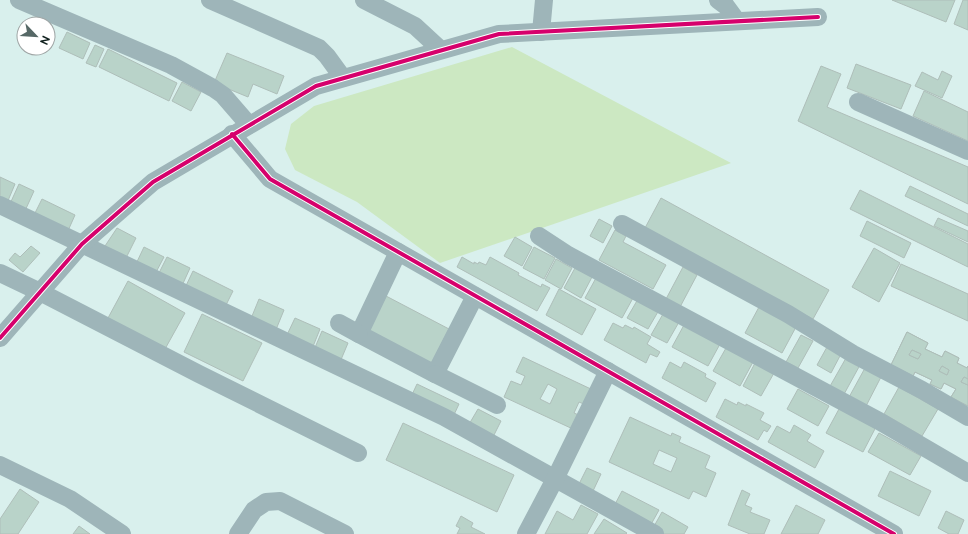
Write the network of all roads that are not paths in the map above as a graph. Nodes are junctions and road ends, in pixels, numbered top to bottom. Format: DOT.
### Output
graph roads {
  1 [pos="19,0"];
  2 [pos="210,0"];
  3 [pos="364,0"];
  4 [pos="544,0"];
  5 [pos="718,0"];
  6 [pos="818,17"];
  7 [pos="737,21"];
  8 [pos="540,32"];
  9 [pos="441,50"];
  10 [pos="343,78"];
  11 [pos="858,102"];
  12 [pos="249,125"];
  13 [pos="232,134"];
  14 [pos="968,151"];
  15 [pos="0,205"];
  16 [pos="622,224"];
  17 [pos="539,236"];
  18 [pos="82,244"];
  19 [pos="398,252"];
  20 [pos="0,273"];
  21 [pos="40,292"];
  22 [pos="475,296"];
  23 [pos="339,323"];
  24 [pos="359,334"];
  25 [pos="0,338"];
  26 [pos="608,371"];
  27 [pos="435,374"];
  28 [pos="497,405"];
  29 [pos="968,417"];
  30 [pos="358,453"];
  31 [pos="0,465"];
  32 [pos="968,473"];
  33 [pos="555,479"];
  34 [pos="122,534"];
  35 [pos="238,534"];
  36 [pos="345,534"];
  37 [pos="526,534"];
  38 [pos="655,534"];
  39 [pos="894,534"];
  1 -- 12 [label="street"];
  2 -- 10 [label="street"];
  3 -- 9 [label="street"];
  4 -- 8 [label="street"];
  5 -- 7 [label="street"];
  6 -- 7 [label="street"];
  7 -- 8 [label="street"];
  8 -- 9 [label="street"];
  9 -- 10 [label="street"];
  10 -- 12 [label="street"];
  11 -- 14 [label="street"];
  12 -- 13 [label="street"];
  13 -- 18 [label="street"];
  13 -- 19 [label="street"];
  15 -- 18 [label="street"];
  16 -- 29 [label="street"];
  17 -- 32 [label="street"];
  18 -- 21 [label="street"];
  18 -- 33 [label="street"];
  19 -- 22 [label="street"];
  19 -- 24 [label="street"];
  20 -- 21 [label="street"];
  21 -- 25 [label="street"];
  21 -- 30 [label="street"];
  22 -- 26 [label="street"];
  22 -- 27 [label="street"];
  23 -- 24 [label="street"];
  24 -- 27 [label="street"];
  26 -- 33 [label="street"];
  26 -- 39 [label="street"];
  27 -- 28 [label="street"];
  31 -- 34 [label="street"];
  33 -- 37 [label="street"];
  33 -- 38 [label="street"];
  35 -- 36 [label="street"];
}
